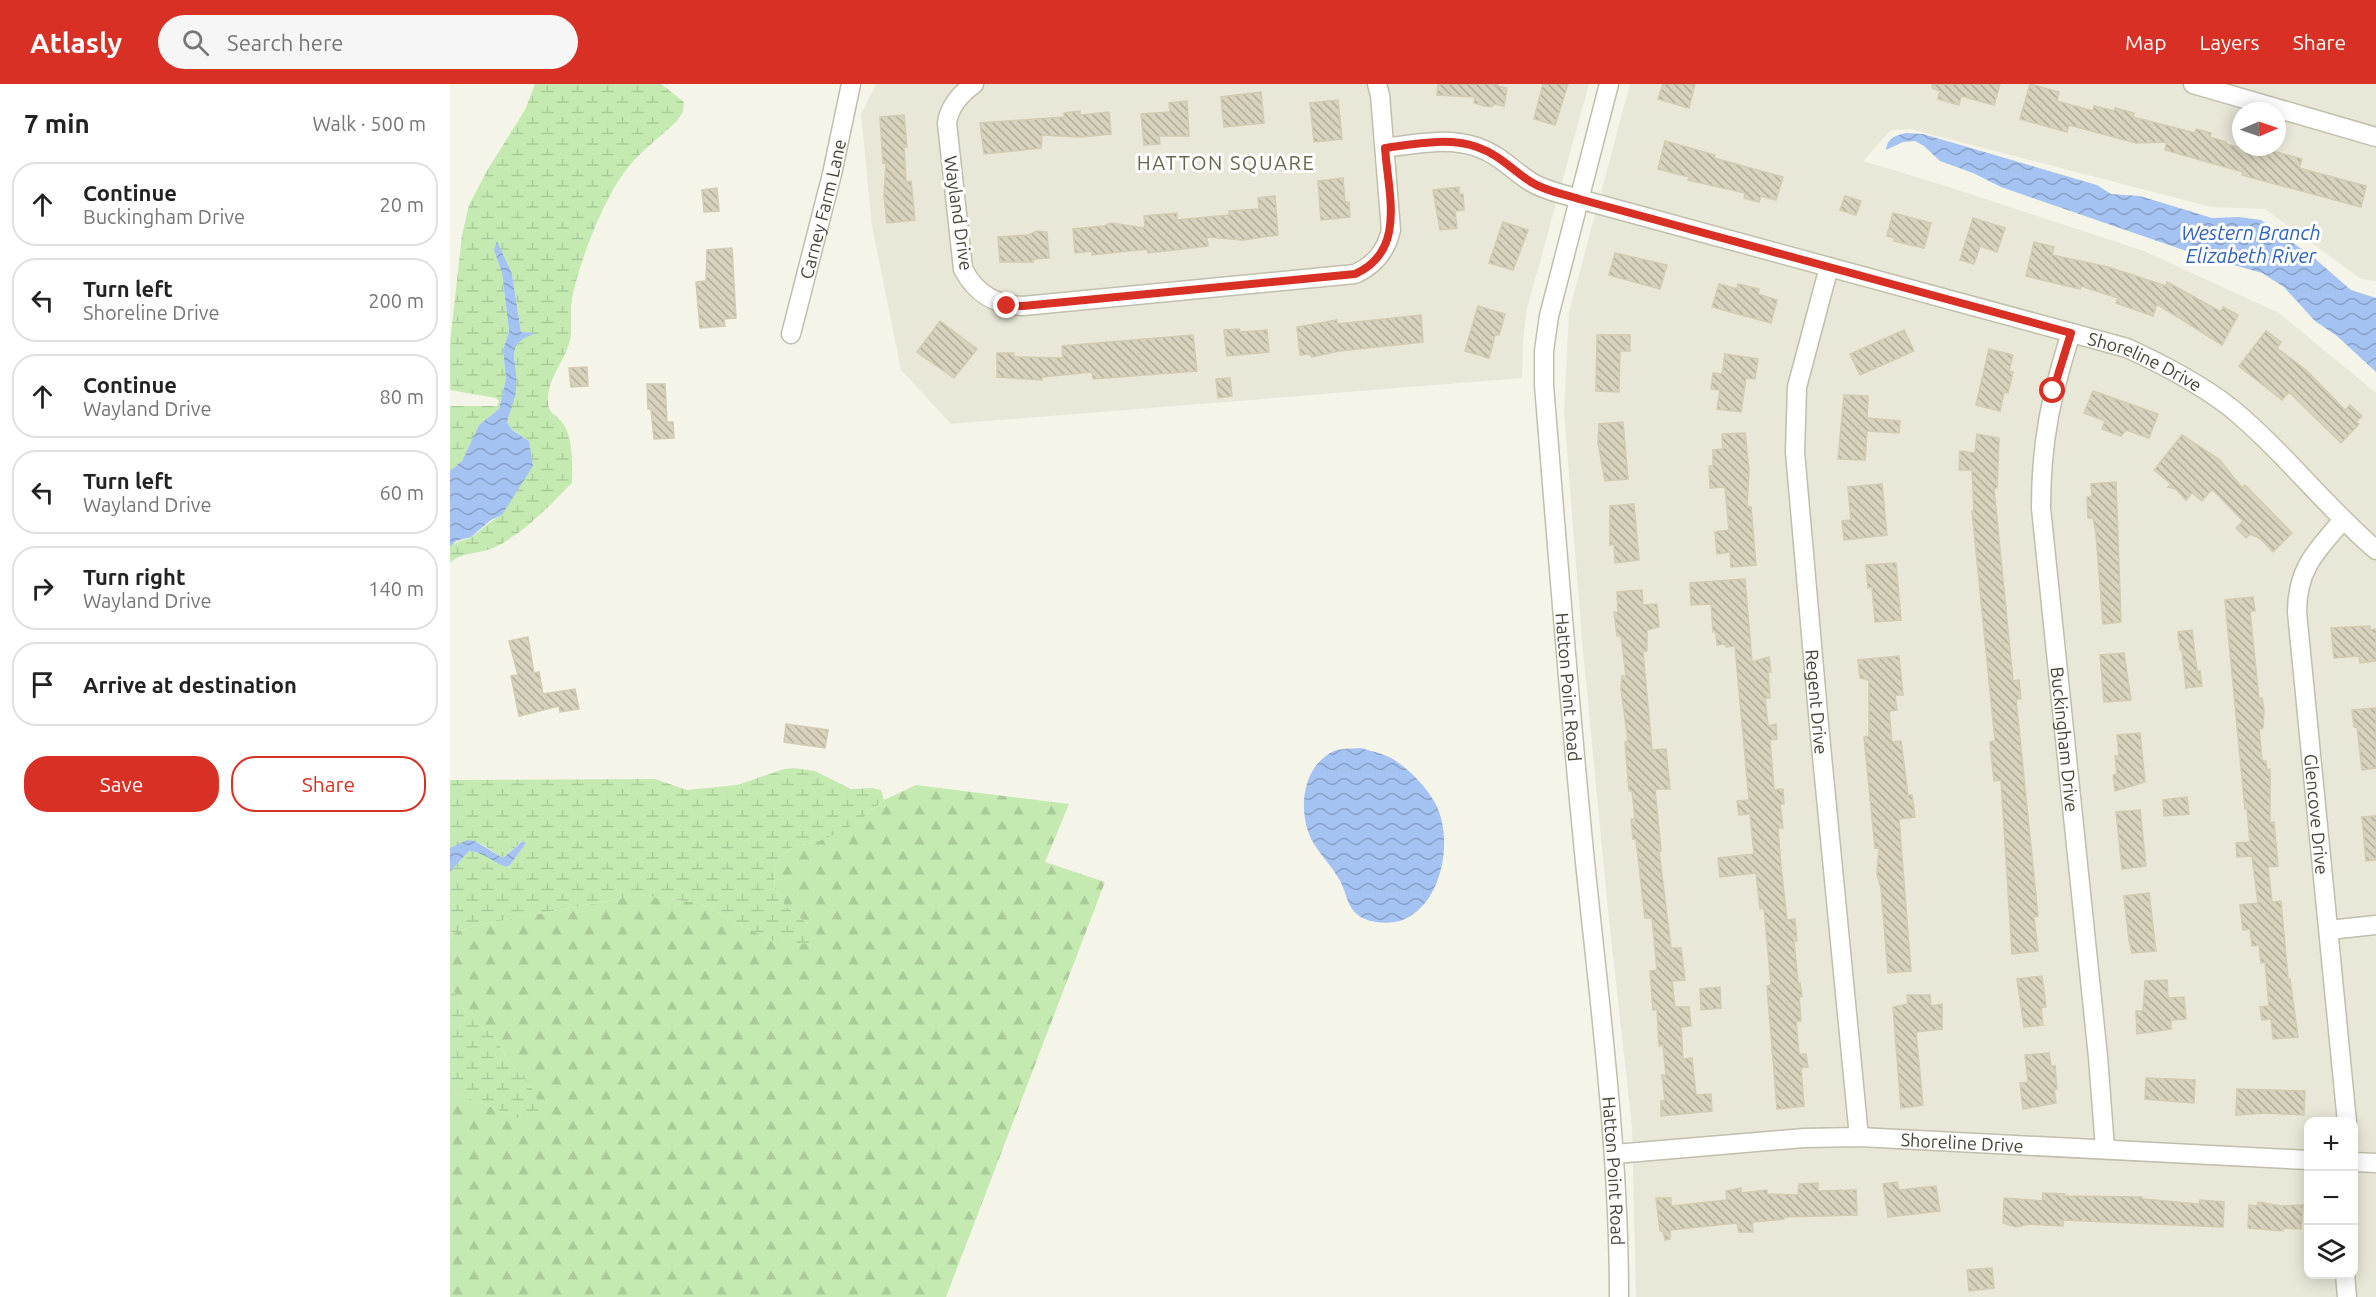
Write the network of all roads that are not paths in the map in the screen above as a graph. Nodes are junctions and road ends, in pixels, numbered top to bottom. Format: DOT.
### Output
graph roads {
  1 [pos="851,84"];
  2 [pos="974,84"];
  3 [pos="1377,84"];
  4 [pos="1610,84"];
  5 [pos="2193,84"];
  6 [pos="2376,137"];
  7 [pos="1385,148"];
  8 [pos="1579,199"];
  9 [pos="1829,267"];
  10 [pos="2071,333"];
  11 [pos="791,334"];
  12 [pos="2343,520"];
  13 [pos="2376,550"];
  14 [pos="2376,926"];
  15 [pos="2330,930"];
  16 [pos="2347,1117"];
  17 [pos="1859,1137"];
  18 [pos="2105,1148"];
  19 [pos="1615,1154"];
  20 [pos="2304,1160"];
  21 [pos="2358,1162"];
  22 [pos="2376,1163"];
  23 [pos="2345,1279"];
  24 [pos="1619,1297"];
  25 [pos="2347,1297"];
  1 -- 11 [label="street, Carney Farm Lane"];
  2 -- 7 [label="street, Wayland Drive"];
  3 -- 7 [label="street, Wayland Drive"];
  4 -- 8 [label="street, Hatton Point Road"];
  5 -- 6 [label="street"];
  7 -- 8 [label="street"];
  8 -- 9 [label="street, Shoreline Drive"];
  8 -- 19 [label="street, Hatton Point Road"];
  9 -- 10 [label="street, Shoreline Drive"];
  9 -- 17 [label="street, Regent Drive"];
  10 -- 12 [label="street, Shoreline Drive"];
  10 -- 18 [label="street, Buckingham Drive"];
  12 -- 13 [label="street, Shoreline Drive"];
  12 -- 15 [label="street, Glencove Drive"];
  14 -- 15 [label="street"];
  15 -- 16 [label="street, Glencove Drive"];
  17 -- 18 [label="street, Shoreline Drive"];
  17 -- 19 [label="street, Shoreline Drive"];
  18 -- 20 [label="street, Shoreline Drive"];
  19 -- 24 [label="street, Hatton Point Road"];
  21 -- 22 [label="street"];
  23 -- 25 [label="street"];
}
